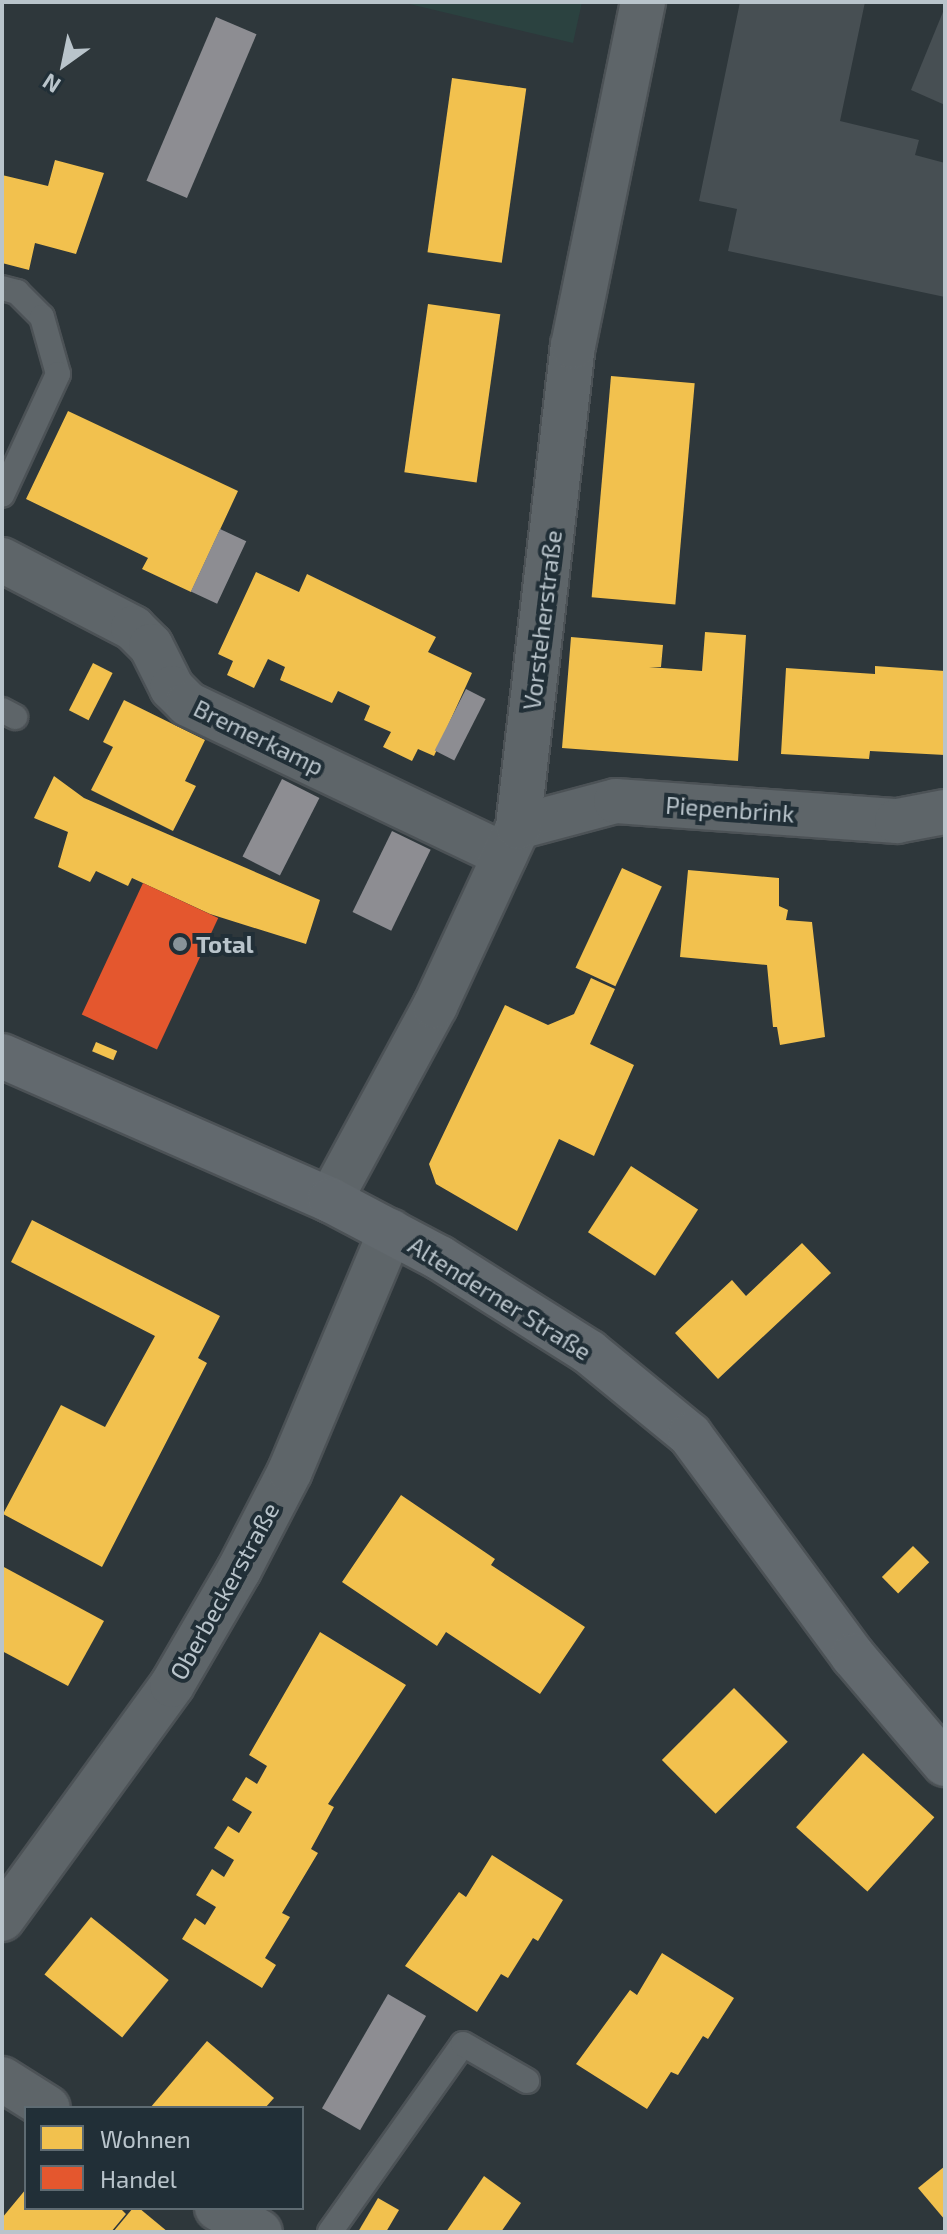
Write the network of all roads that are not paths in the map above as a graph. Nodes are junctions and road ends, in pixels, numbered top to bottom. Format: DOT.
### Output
graph roads {
  1 [pos="643,2"];
  2 [pos="2,288"];
  3 [pos="2,495"];
  4 [pos="2,560"];
  5 [pos="945,812"];
  6 [pos="512,841"];
  7 [pos="2,1056"];
  8 [pos="330,1200"];
  9 [pos="391,1231"];
  10 [pos="945,1764"];
  11 [pos="2,1919"];
  12 [pos="2,2079"];
  13 [pos="527,2081"];
  14 [pos="45,2106"];
  15 [pos="221,2210"];
  16 [pos="260,2232"];
  17 [pos="330,2232"];
  1 -- 6 [label="street, Vorsteherstraße"];
  2 -- 3 [label="lane"];
  4 -- 6 [label="street, Bremerkamp"];
  5 -- 6 [label="street, Piepenbrink"];
  6 -- 8 [label="street, Vorsteherstraße"];
  7 -- 8 [label="main road, Altenderner Straße"];
  8 -- 9 [label="main road, Altenderner Straße"];
  9 -- 10 [label="main road, Altenderner Straße"];
  9 -- 11 [label="street, Oberbeckerstraße"];
  12 -- 14 [label="street"];
  13 -- 17 [label="lane"];
  15 -- 16 [label="street"];
}
